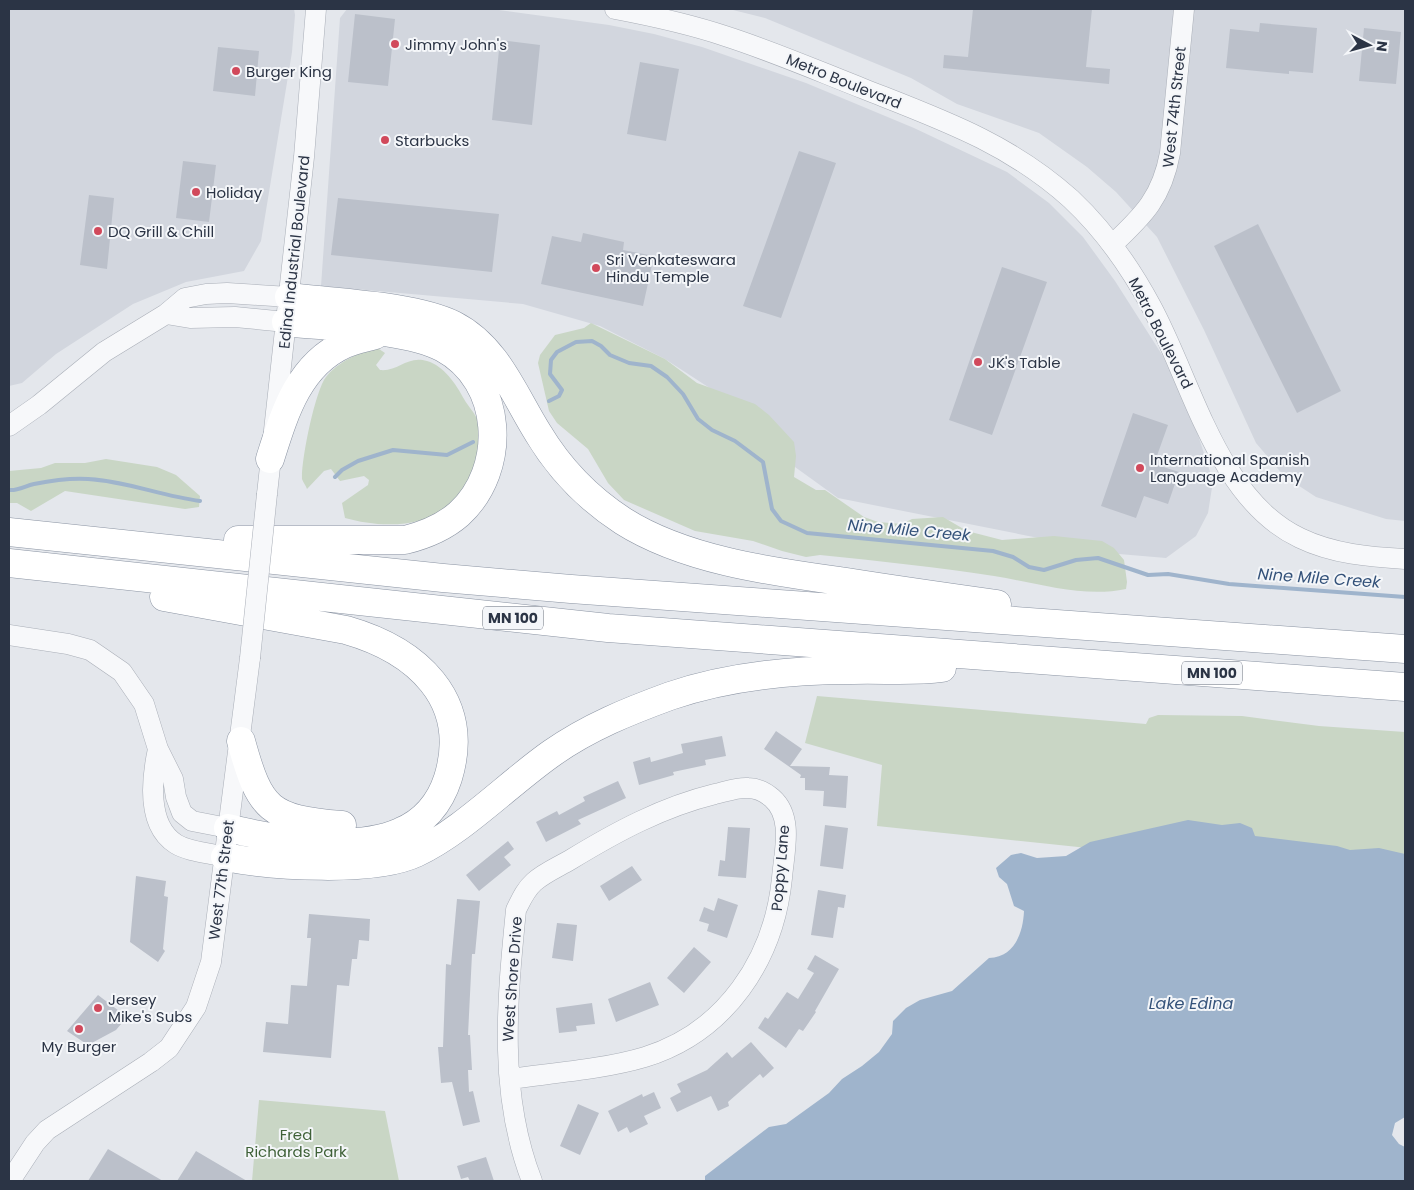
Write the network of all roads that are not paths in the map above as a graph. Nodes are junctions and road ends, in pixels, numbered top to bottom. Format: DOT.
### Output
graph roads {
  1 [pos="316,9"];
  2 [pos="615,9"];
  3 [pos="1184,9"];
  4 [pos="671,14"];
  5 [pos="1112,245"];
  6 [pos="288,310"];
  7 [pos="381,333"];
  8 [pos="9,426"];
  9 [pos="270,460"];
  10 [pos="267,494"];
  11 [pos="9,530"];
  12 [pos="1405,559"];
  13 [pos="9,563"];
  14 [pos="1116,629"];
  15 [pos="9,635"];
  16 [pos="1405,649"];
  17 [pos="1018,659"];
  18 [pos="1405,687"];
  19 [pos="241,741"];
  20 [pos="158,748"];
  21 [pos="734,790"];
  22 [pos="425,817"];
  23 [pos="228,828"];
  24 [pos="225,857"];
  25 [pos="510,1079"];
  26 [pos="10,1181"];
  27 [pos="532,1181"];
  1 -- 6 [label="street, Edina Industrial Boulevard"];
  2 -- 4 [label="street, Metro Boulevard"];
  3 -- 5 [label="street, West 74th Street"];
  4 -- 5 [label="street, Metro Boulevard"];
  5 -- 12 [label="street, Metro Boulevard"];
  6 -- 7 [label="highway"];
  6 -- 8 [label="street"];
  6 -- 9 [label="street, Edina Industrial Boulevard"];
  6 -- 14 [label="highway"];
  7 -- 9 [label="highway"];
  7 -- 11 [label="highway"];
  9 -- 10 [label="street, Edina Industrial Boulevard"];
  10 -- 19 [label="street, West 77th Street, bridge"];
  11 -- 14 [label="highway, MN 100"];
  13 -- 17 [label="highway, MN 100"];
  13 -- 22 [label="highway"];
  14 -- 16 [label="highway, MN 100"];
  15 -- 20 [label="street"];
  17 -- 18 [label="highway, MN 100"];
  17 -- 24 [label="highway"];
  19 -- 22 [label="highway"];
  19 -- 23 [label="street, West 77th Street"];
  20 -- 23 [label="street"];
  20 -- 24 [label="street"];
  21 -- 25 [label="street, West Shore Drive"];
  21 -- 25 [label="street, Poppy Lane"];
  22 -- 23 [label="highway"];
  23 -- 24 [label="street, West 77th Street"];
  24 -- 26 [label="street, West 77th Street"];
  25 -- 27 [label="street, West Shore Drive"];
}
